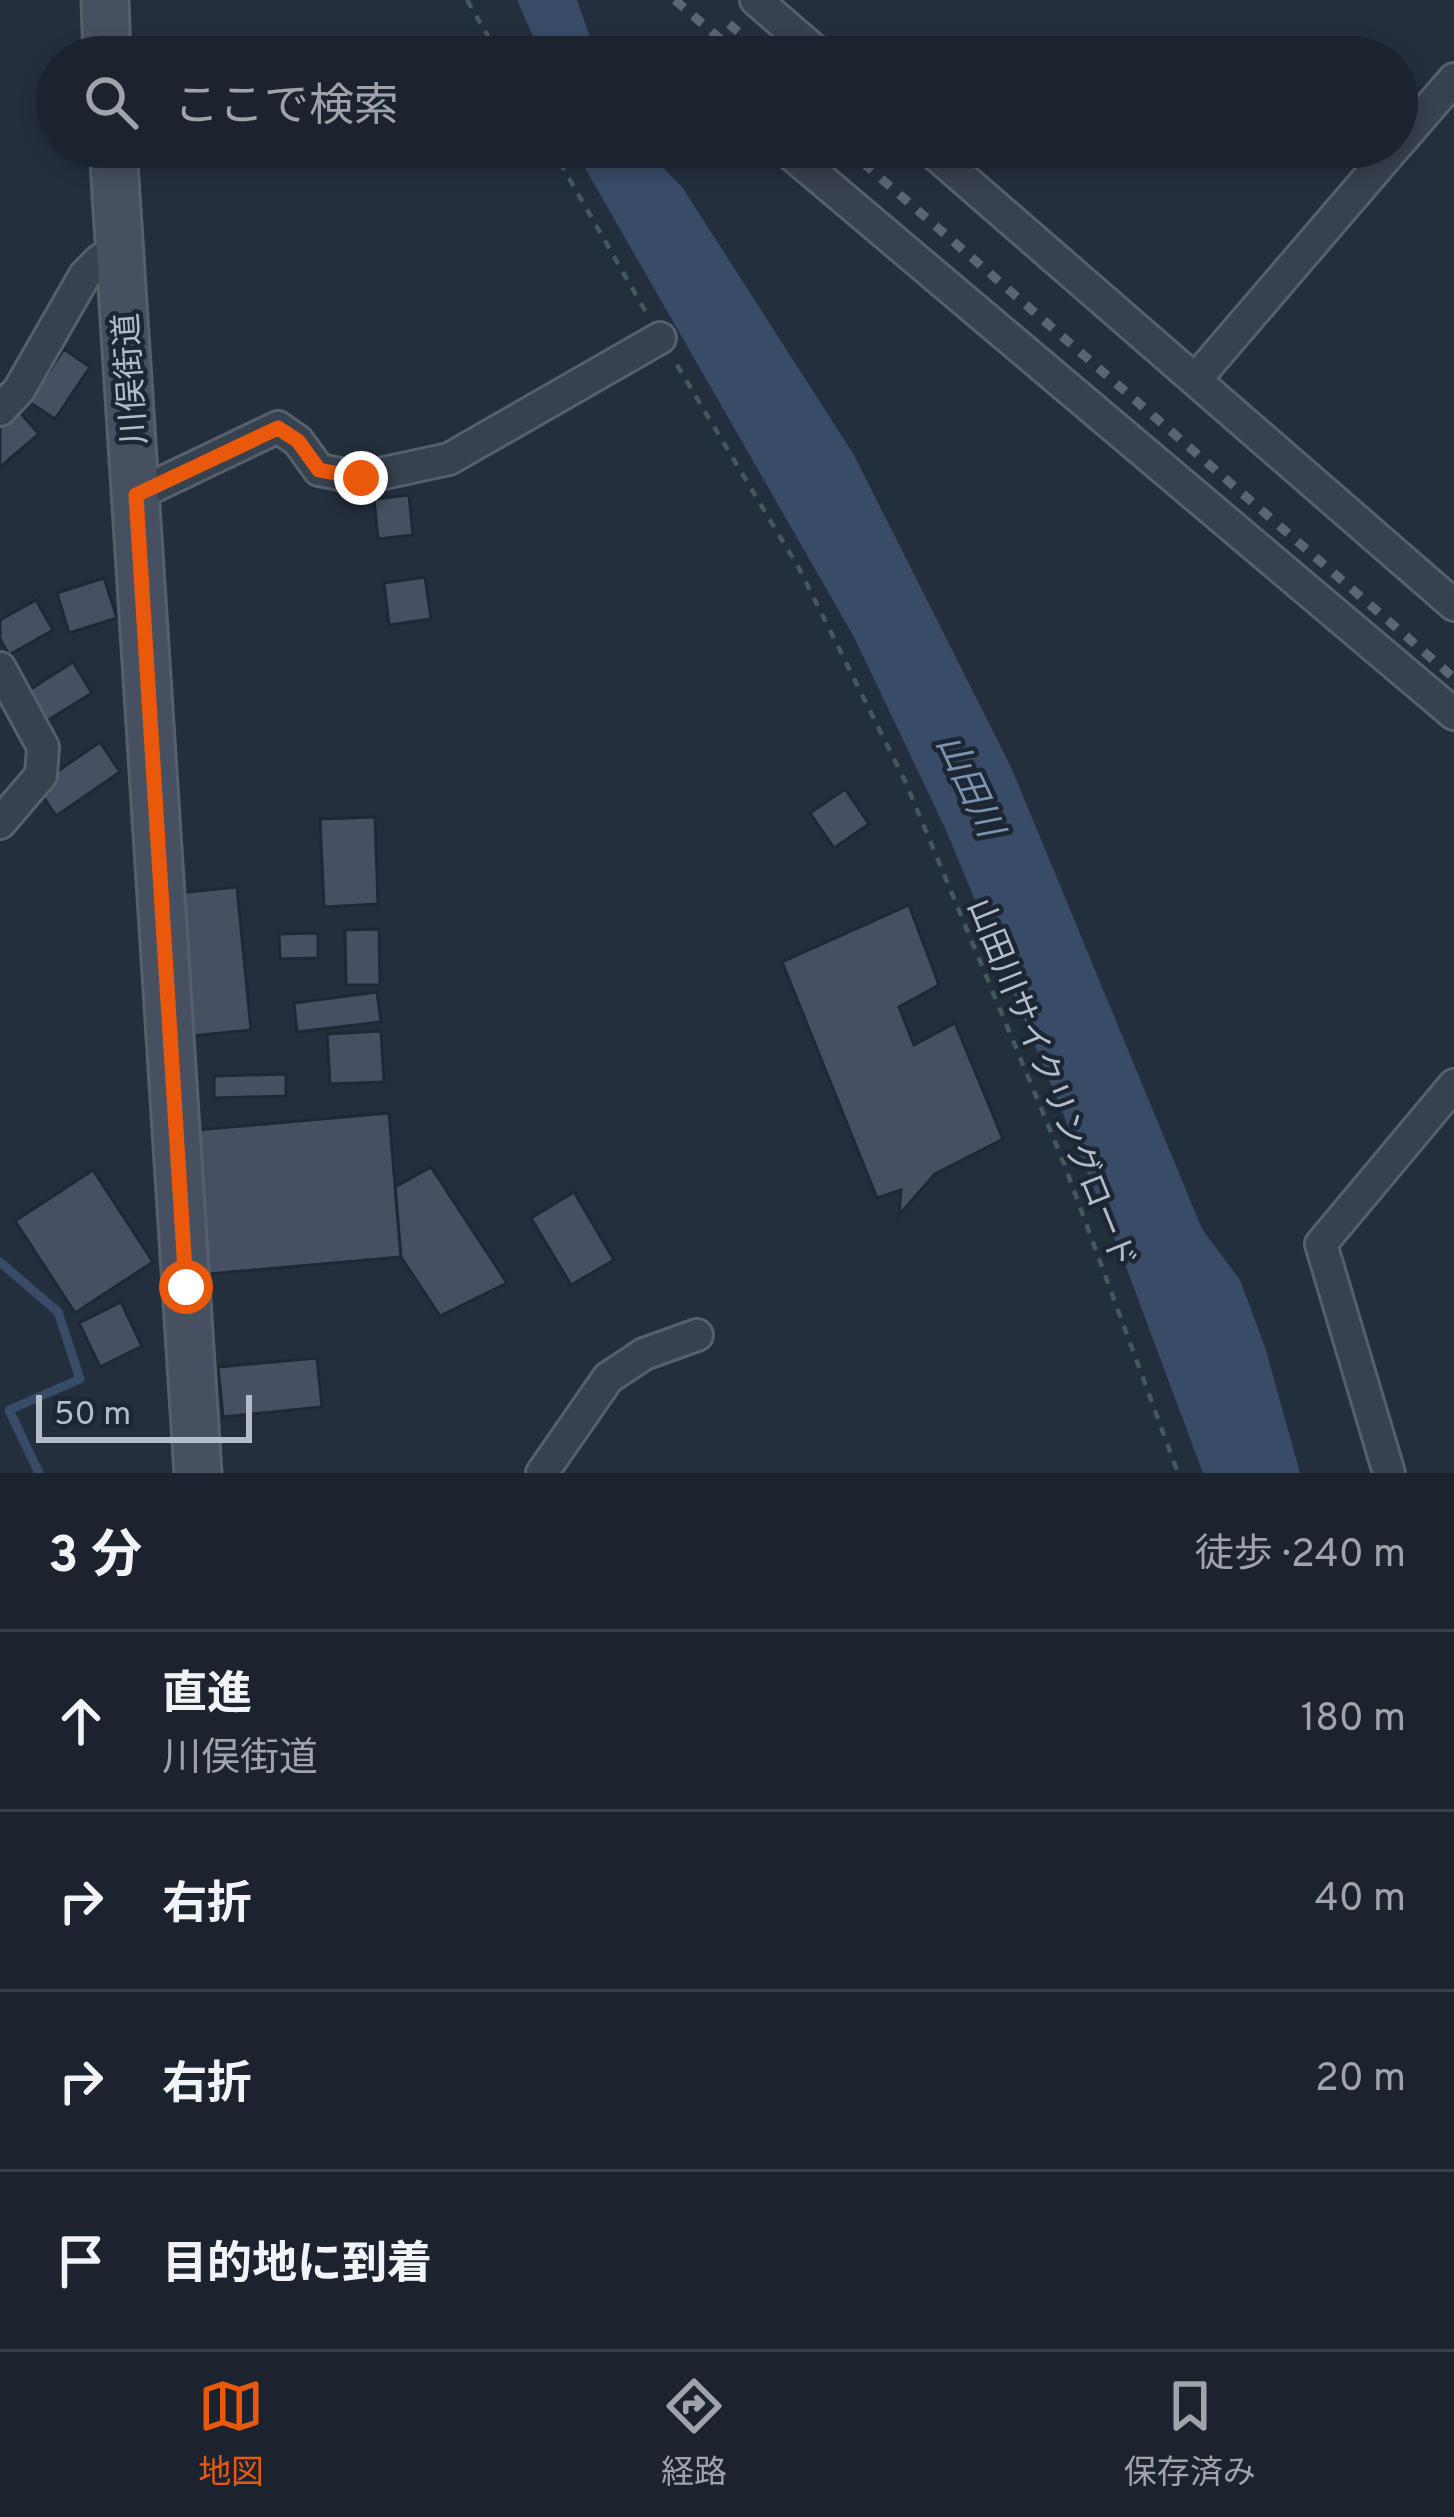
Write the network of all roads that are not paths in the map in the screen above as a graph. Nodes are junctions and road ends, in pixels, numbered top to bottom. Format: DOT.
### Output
graph roads {
  1 [pos="105,0"];
  2 [pos="756,0"];
  3 [pos="106,36"];
  4 [pos="798,36"];
  5 [pos="1454,79"];
  6 [pos="1418,121"];
  7 [pos="114,168"];
  8 [pos="808,168"];
  9 [pos="950,168"];
  10 [pos="1377,168"];
  11 [pos="120,249"];
  12 [pos="661,338"];
  13 [pos="1196,379"];
  14 [pos="0,410"];
  15 [pos="136,495"];
  16 [pos="1454,605"];
  17 [pos="0,668"];
  18 [pos="1454,714"];
  19 [pos="0,823"];
  20 [pos="1454,1085"];
  21 [pos="697,1335"];
  22 [pos="197,1473"];
  23 [pos="542,1473"];
  24 [pos="1390,1473"];
  1 -- 3 [label="main road"];
  2 -- 4 [label="street"];
  5 -- 6 [label="street"];
  7 -- 11 [label="main road, 川俣街道"];
  8 -- 18 [label="street"];
  9 -- 13 [label="street"];
  10 -- 13 [label="street"];
  11 -- 14 [label="street"];
  11 -- 15 [label="main road, 川俣街道"];
  12 -- 15 [label="street"];
  13 -- 16 [label="street"];
  15 -- 22 [label="main road, 川俣街道"];
  17 -- 19 [label="street"];
  20 -- 24 [label="street"];
  21 -- 23 [label="street"];
}
